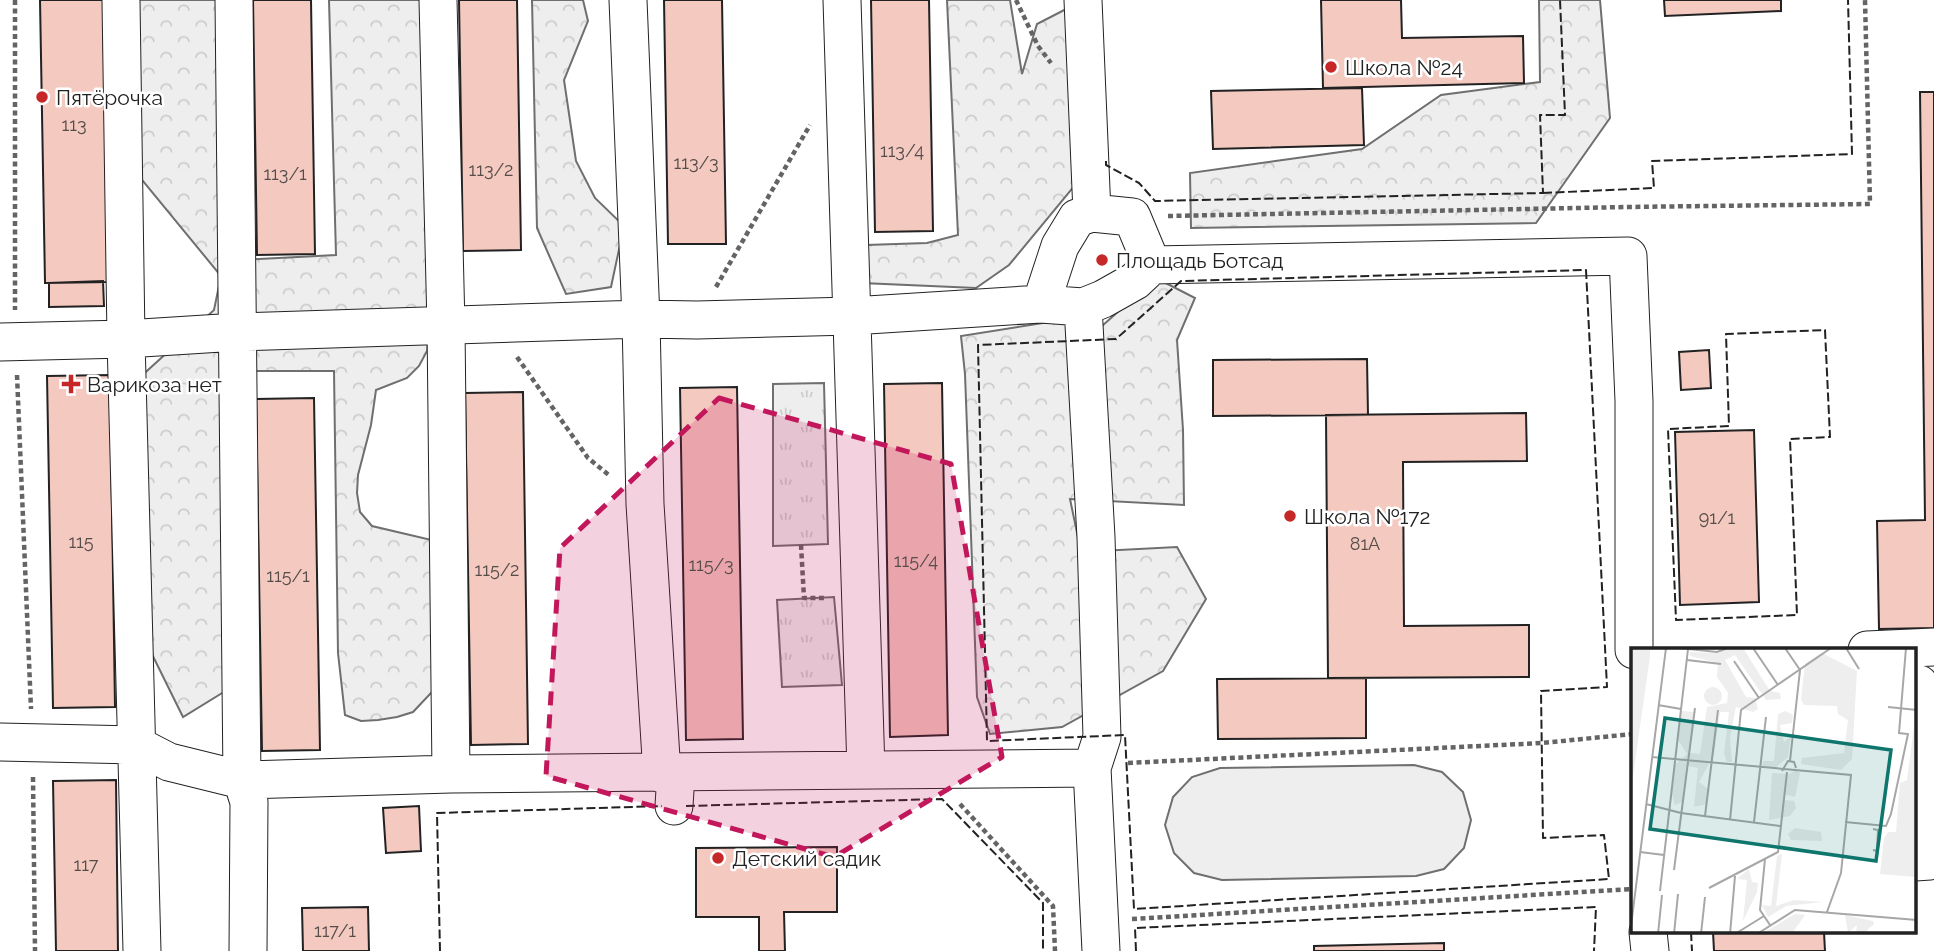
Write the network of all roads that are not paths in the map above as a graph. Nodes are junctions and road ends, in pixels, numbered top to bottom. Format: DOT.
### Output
graph roads {
  1 [pos="121,0"];
  2 [pos="234,0"];
  3 [pos="438,0"];
  4 [pos="628,0"];
  5 [pos="842,0"];
  6 [pos="1083,0"];
  7 [pos="1093,213"];
  8 [pos="1152,265"];
  9 [pos="1041,304"];
  10 [pos="1083,307"];
  11 [pos="852,316"];
  12 [pos="641,319"];
  13 [pos="446,326"];
  14 [pos="237,332"];
  15 [pos="126,339"];
  16 [pos="8,342"];
  17 [pos="1934,647"];
  18 [pos="1634,648"];
  19 [pos="1912,648"];
  20 [pos="1916,684"];
  21 [pos="16,743"];
  22 [pos="136,745"];
  23 [pos="1092,768"];
  24 [pos="866,770"];
  25 [pos="451,774"];
  26 [pos="242,780"];
  27 [pos="670,784"];
  28 [pos="1916,862"];
  29 [pos="1100,936"];
  30 [pos="142,951"];
  31 [pos="248,951"];
  1 -- 15 [label="street"];
  2 -- 14 [label="street"];
  3 -- 13 [label="street"];
  4 -- 12 [label="street"];
  5 -- 11 [label="street"];
  6 -- 7 [label="street"];
  7 -- 8 [label="street"];
  7 -- 9 [label="street"];
  8 -- 10 [label="street"];
  8 -- 18 [label="street"];
  9 -- 10 [label="street"];
  9 -- 11 [label="street"];
  10 -- 23 [label="street"];
  11 -- 12 [label="street"];
  11 -- 24 [label="street"];
  12 -- 13 [label="street"];
  12 -- 27 [label="street"];
  13 -- 14 [label="street"];
  13 -- 25 [label="street"];
  14 -- 15 [label="street"];
  14 -- 26 [label="street"];
  15 -- 16 [label="street"];
  15 -- 22 [label="street"];
  17 -- 19 [label="street"];
  20 -- 28 [label="street"];
  21 -- 22 [label="street"];
  22 -- 26 [label="street"];
  22 -- 30 [label="street"];
  23 -- 24 [label="street"];
  23 -- 29 [label="street"];
  24 -- 27 [label="street"];
  25 -- 26 [label="street"];
  25 -- 27 [label="street"];
  26 -- 31 [label="street"];
}
